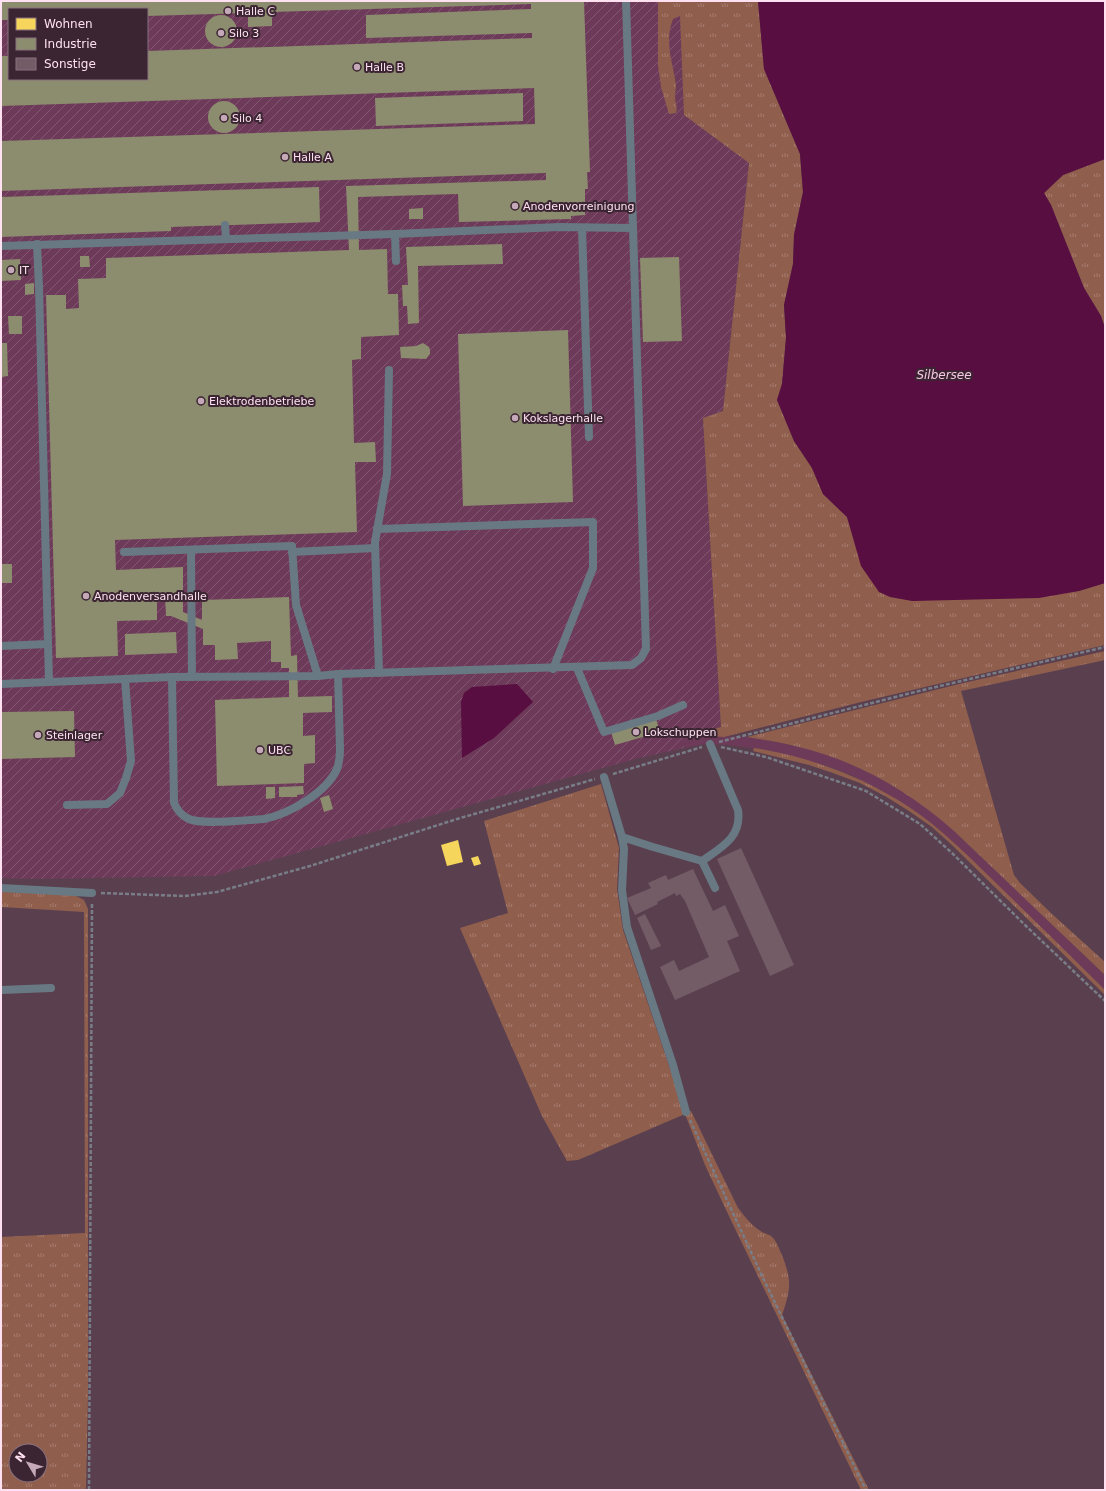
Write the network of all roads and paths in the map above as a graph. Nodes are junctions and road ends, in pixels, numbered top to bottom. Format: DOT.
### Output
graph roads {
  1 [pos="626,1"];
  2 [pos="225,225"];
  3 [pos="582,228"];
  4 [pos="632,228"];
  5 [pos="395,234"];
  6 [pos="226,238"];
  7 [pos="37,244"];
  8 [pos="1,246"];
  9 [pos="396,261"];
  10 [pos="389,370"];
  11 [pos="589,437"];
  12 [pos="377,529"];
  13 [pos="375,548"];
  14 [pos="191,550"];
  15 [pos="124,552"];
  16 [pos="292,552"];
  17 [pos="48,644"];
  18 [pos="1,646"];
  19 [pos="577,668"];
  20 [pos="553,669"];
  21 [pos="379,673"];
  22 [pos="338,674"];
  23 [pos="318,676"];
  24 [pos="172,677"];
  25 [pos="192,677"];
  26 [pos="125,679"];
  27 [pos="49,682"];
  28 [pos="1,684"];
  29 [pos="683,705"];
  30 [pos="710,744"];
  31 [pos="604,776"];
  32 [pos="67,805"];
  33 [pos="622,837"];
  34 [pos="702,861"];
  35 [pos="1,888"];
  36 [pos="715,888"];
  37 [pos="92,892"];
  38 [pos="51,988"];
  39 [pos="1,990"];
  40 [pos="1105,1001"];
  41 [pos="686,1112"];
  42 [pos="89,1490"];
  43 [pos="866,1490"];
  1 -- 4 [label="lane"];
  2 -- 6 [label="lane"];
  3 -- 4 [label="lane"];
  3 -- 5 [label="lane"];
  3 -- 11 [label="lane"];
  4 -- 19 [label="lane"];
  5 -- 6 [label="lane"];
  5 -- 9 [label="lane"];
  6 -- 7 [label="lane"];
  7 -- 8 [label="lane"];
  7 -- 17 [label="lane"];
  10 -- 12 [label="lane"];
  12 -- 13 [label="lane"];
  12 -- 20 [label="lane"];
  13 -- 16 [label="lane"];
  13 -- 21 [label="lane"];
  14 -- 15 [label="lane"];
  14 -- 16 [label="lane"];
  14 -- 25 [label="lane"];
  16 -- 23 [label="lane"];
  17 -- 18 [label="lane"];
  17 -- 27 [label="lane"];
  19 -- 20 [label="lane"];
  19 -- 29 [label="lane"];
  20 -- 21 [label="lane"];
  21 -- 22 [label="lane"];
  22 -- 23 [label="lane"];
  22 -- 24 [label="lane"];
  23 -- 25 [label="lane"];
  24 -- 25 [label="lane"];
  24 -- 26 [label="lane"];
  26 -- 27 [label="lane"];
  26 -- 32 [label="lane"];
  27 -- 28 [label="lane"];
  30 -- 34 [label="lane"];
  30 -- 40 [label="path"];
  31 -- 33 [label="lane"];
  33 -- 34 [label="lane"];
  33 -- 41 [label="lane"];
  34 -- 36 [label="lane"];
  35 -- 37 [label="lane"];
  37 -- 42 [label="path"];
  38 -- 39 [label="lane"];
  41 -- 43 [label="path"];
}
